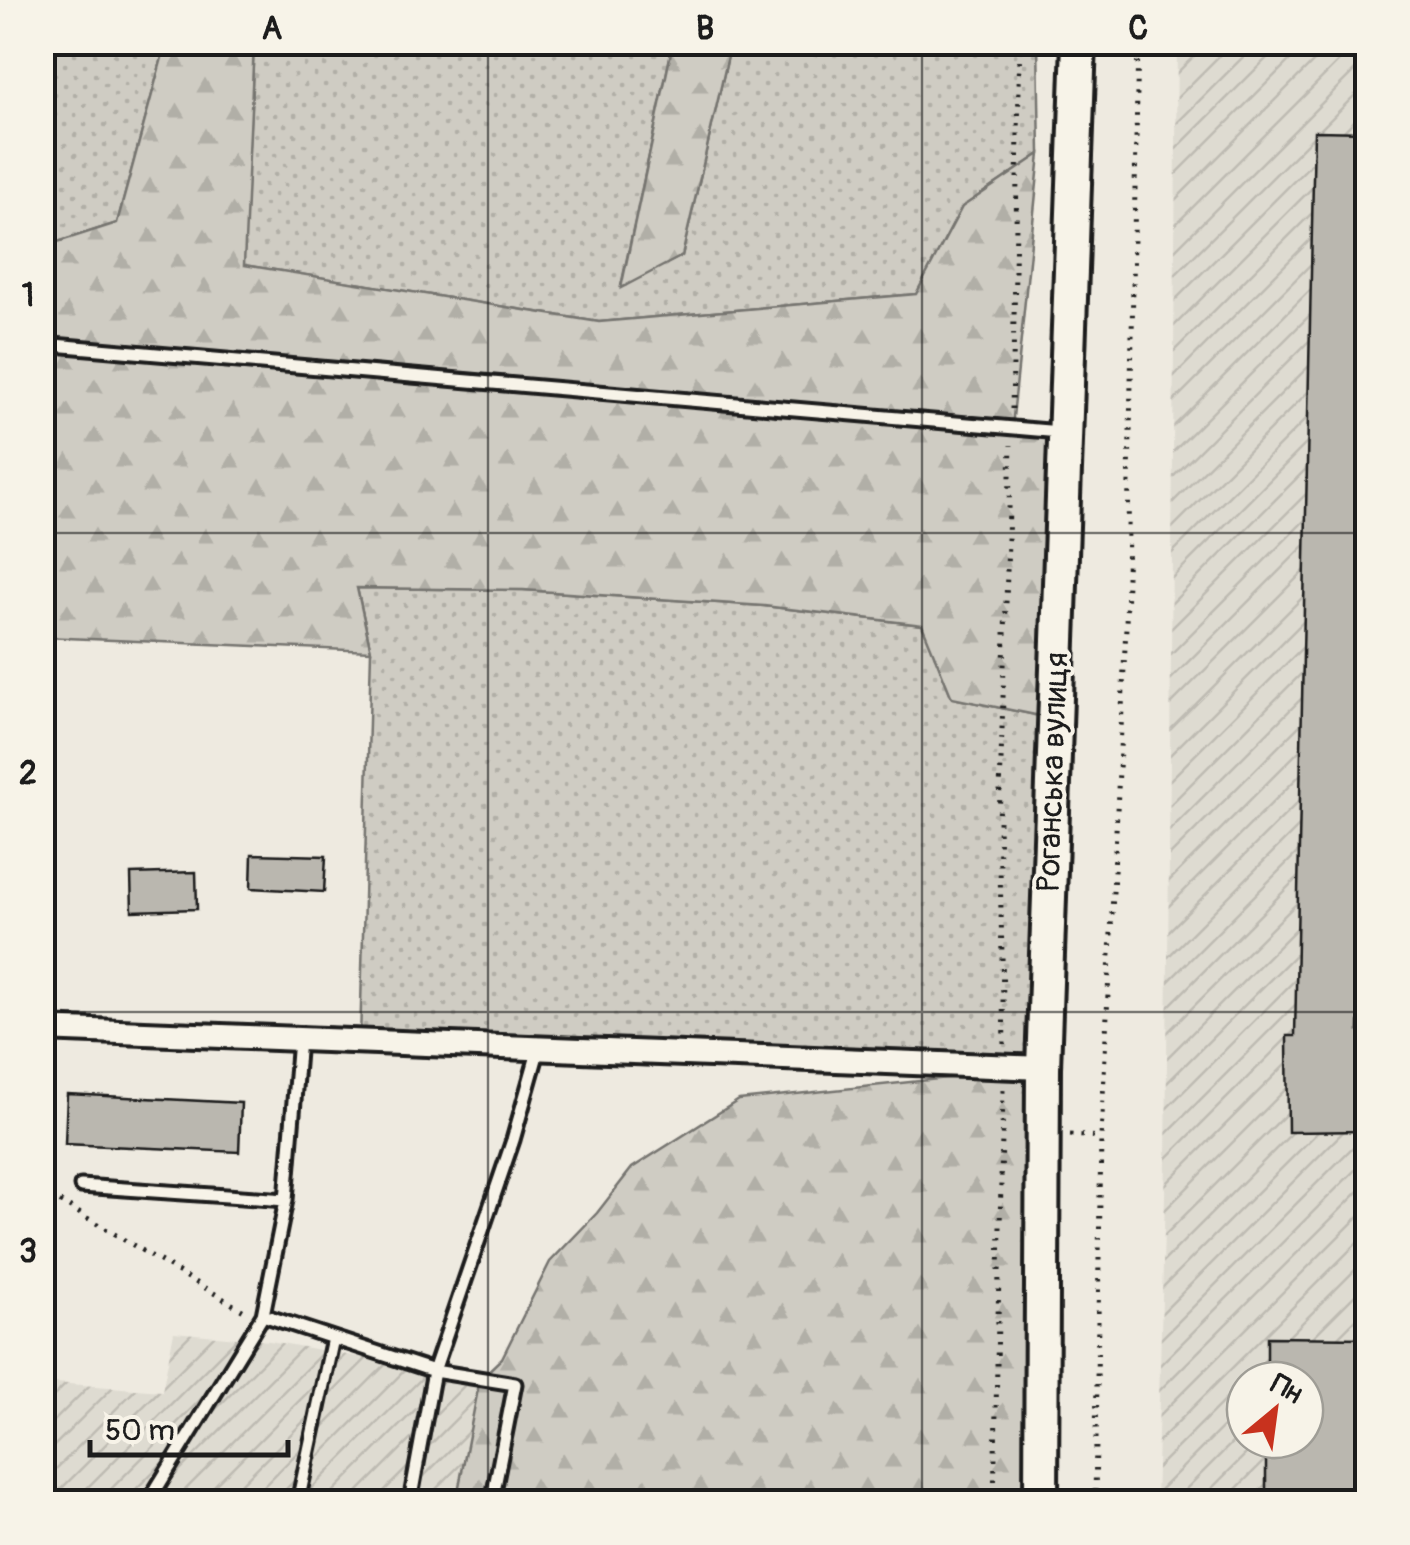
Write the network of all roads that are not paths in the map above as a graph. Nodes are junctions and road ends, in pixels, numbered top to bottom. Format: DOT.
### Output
graph roads {
  1 [pos="1079,42"];
  2 [pos="42,344"];
  3 [pos="1065,432"];
  4 [pos="42,1029"];
  5 [pos="299,1039"];
  6 [pos="539,1048"];
  7 [pos="1043,1068"];
  8 [pos="81,1186"];
  9 [pos="286,1200"];
  10 [pos="262,1318"];
  11 [pos="333,1338"];
  12 [pos="434,1371"];
  13 [pos="152,1502"];
  14 [pos="298,1502"];
  15 [pos="410,1502"];
  16 [pos="492,1502"];
  17 [pos="1041,1502"];
  1 -- 3 [label="main road, Роганська вулиця"];
  2 -- 3 [label="lane"];
  3 -- 7 [label="main road, Роганська вулиця"];
  4 -- 5 [label="street"];
  5 -- 6 [label="street"];
  5 -- 9 [label="lane"];
  6 -- 7 [label="street"];
  6 -- 12 [label="lane"];
  7 -- 17 [label="main road, Роганська вулиця"];
  8 -- 9 [label="lane"];
  9 -- 10 [label="lane"];
  10 -- 11 [label="lane"];
  10 -- 13 [label="lane"];
  11 -- 12 [label="lane"];
  11 -- 14 [label="lane"];
  12 -- 15 [label="lane"];
  12 -- 16 [label="lane"];
}
